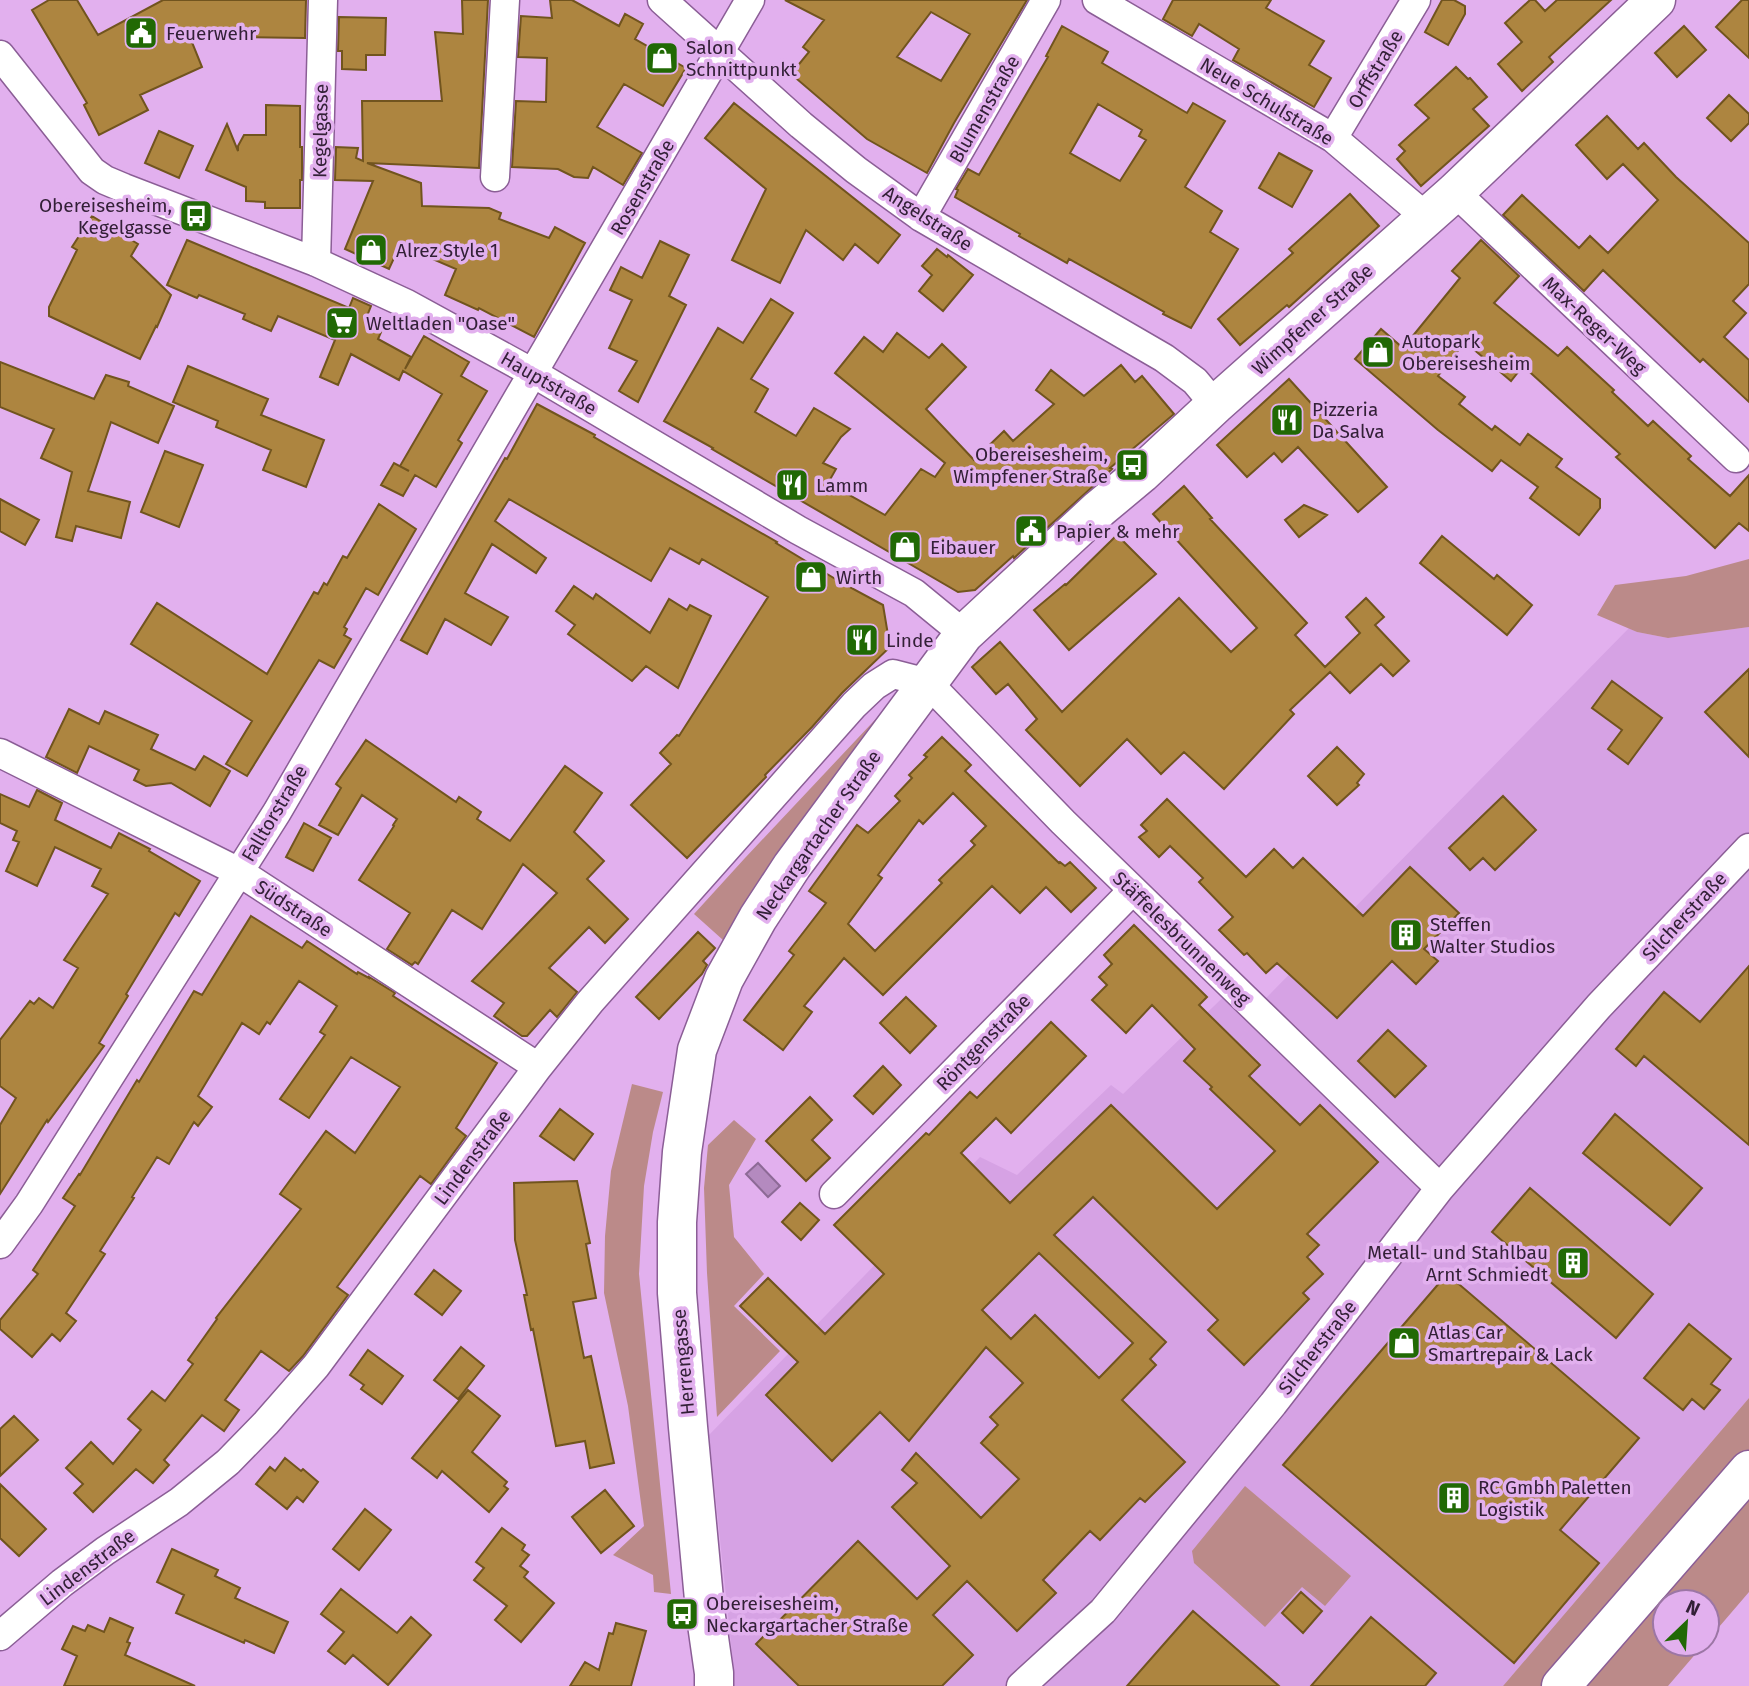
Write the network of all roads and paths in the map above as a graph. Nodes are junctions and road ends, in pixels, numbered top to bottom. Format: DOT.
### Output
graph roads {
  1 [pos="323,0"];
  2 [pos="505,0"];
  3 [pos="662,0"];
  4 [pos="750,0"];
  5 [pos="1046,0"];
  6 [pos="1097,0"];
  7 [pos="1416,0"];
  8 [pos="1656,0"];
  9 [pos="720,53"];
  10 [pos="0,55"];
  11 [pos="1333,138"];
  12 [pos="495,177"];
  13 [pos="1455,192"];
  14 [pos="921,217"];
  15 [pos="1426,217"];
  16 [pos="316,262"];
  17 [pos="533,373"];
  18 [pos="1215,405"];
  19 [pos="1736,458"];
  20 [pos="964,634"];
  21 [pos="928,683"];
  22 [pos="0,753"];
  23 [pos="1749,848"];
  24 [pos="239,872"];
  25 [pos="1133,890"];
  26 [pos="697,1050"];
  27 [pos="538,1067"];
  28 [pos="1440,1188"];
  29 [pos="834,1194"];
  30 [pos="0,1244"];
  31 [pos="1749,1470"];
  32 [pos="0,1636"];
  33 [pos="716,1682"];
  34 [pos="1021,1686"];
  35 [pos="1561,1686"];
  1 -- 16 [label="street, Kegelgasse"];
  2 -- 12 [label="street"];
  3 -- 9 [label="street, Angelstraße"];
  4 -- 9 [label="street, Rosenstraße"];
  5 -- 14 [label="street, Blumenstraße"];
  6 -- 11 [label="street, Neue Schulstraße"];
  7 -- 11 [label="street, Orffstraße"];
  8 -- 13 [label="street, Wimpfener Straße"];
  9 -- 14 [label="street, Angelstraße"];
  9 -- 17 [label="street, Rosenstraße"];
  10 -- 16 [label="street, Hauptstraße"];
  11 -- 15 [label="street, Neue Schulstraße"];
  13 -- 15 [label="street, Wimpfener Straße"];
  13 -- 19 [label="street, Max-Reger-Weg"];
  14 -- 18 [label="street, Angelstraße"];
  15 -- 18 [label="street, Wimpfener Straße"];
  16 -- 17 [label="street, Hauptstraße"];
  17 -- 20 [label="street, Hauptstraße"];
  17 -- 24 [label="street, Falltorstraße"];
  18 -- 20 [label="street, Wimpfener Straße"];
  20 -- 21 [label="street, Neckargartacher Straße"];
  21 -- 25 [label="street, Stäffelesbrunnenweg"];
  21 -- 26 [label="street, Neckargartacher Straße"];
  21 -- 27 [label="street, Lindenstraße"];
  22 -- 24 [label="street, Südstraße"];
  23 -- 28 [label="street, Silcherstraße"];
  24 -- 27 [label="street, Südstraße"];
  24 -- 30 [label="street, Falltorstraße"];
  25 -- 28 [label="street, Stäffelesbrunnenweg"];
  25 -- 29 [label="street, Röntgenstraße"];
  26 -- 33 [label="street, Herrengasse"];
  27 -- 32 [label="street, Lindenstraße"];
  28 -- 34 [label="street, Silcherstraße"];
  31 -- 35 [label="street"];
}
